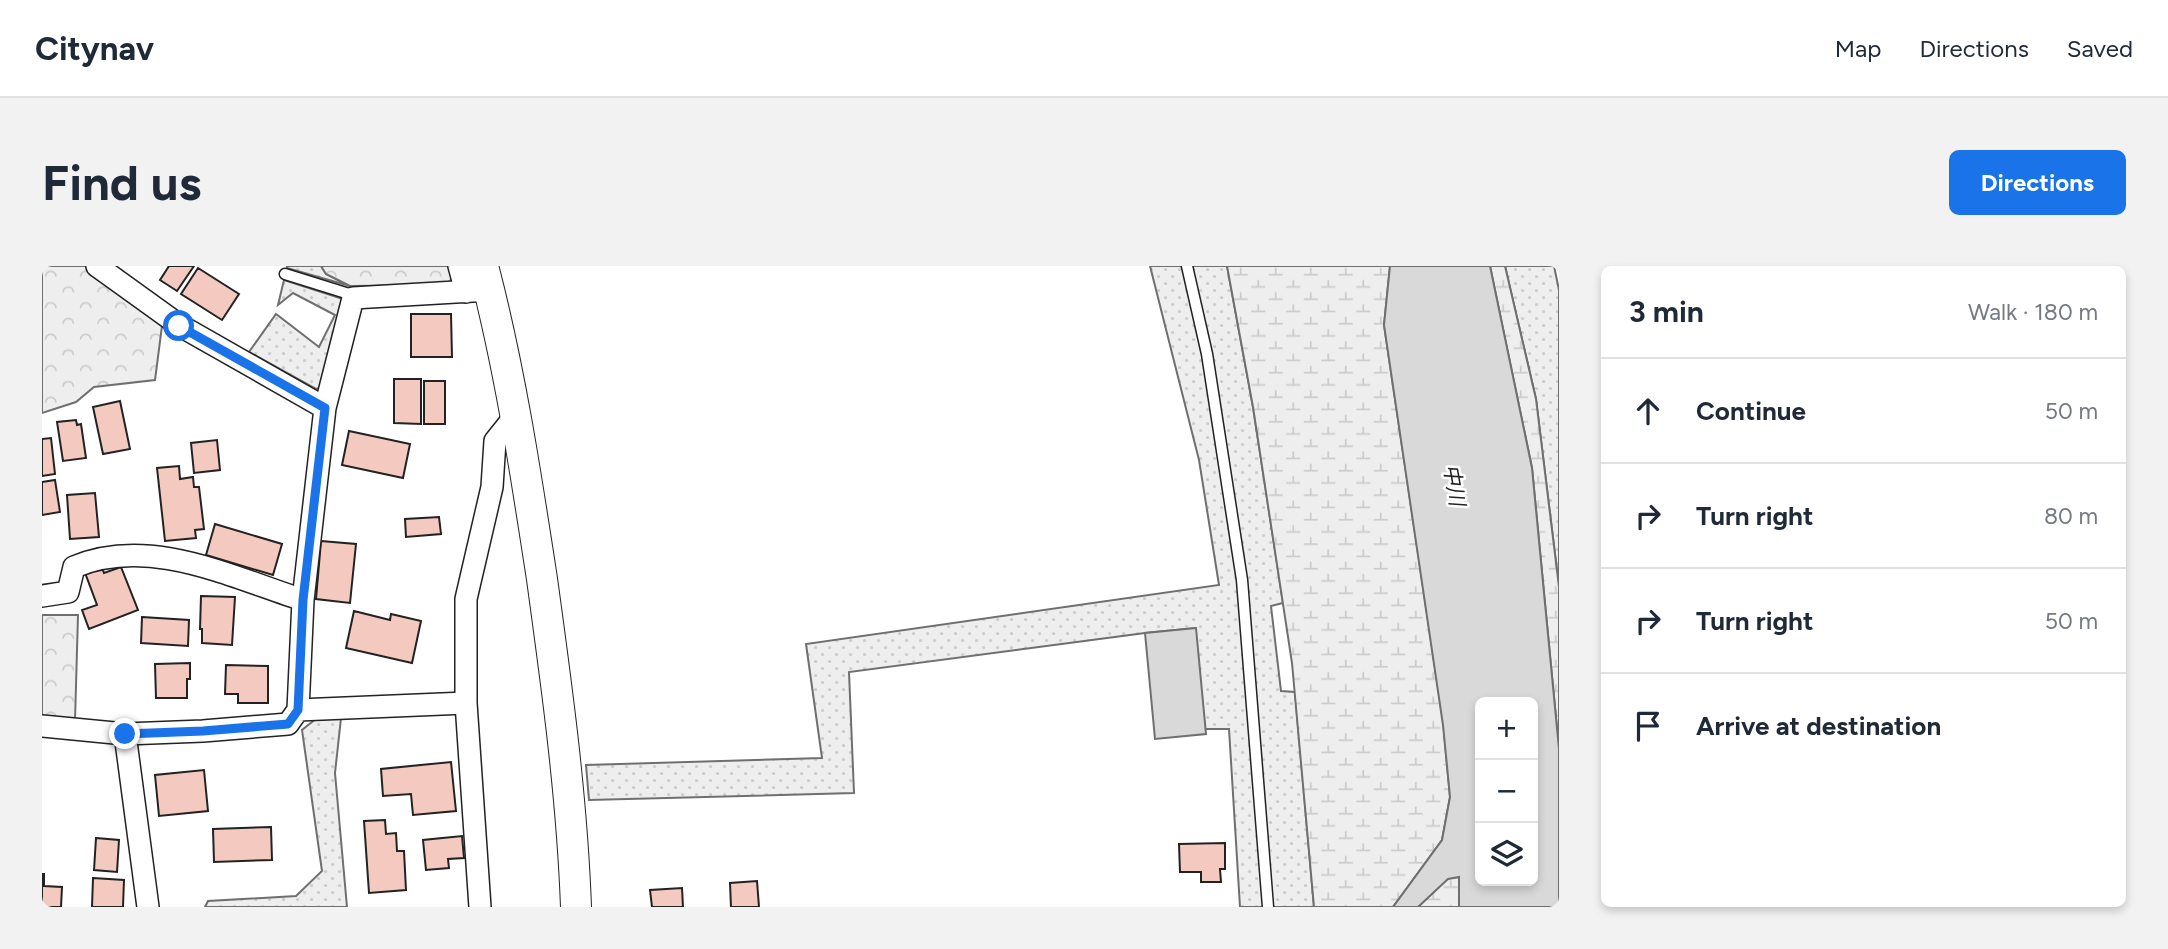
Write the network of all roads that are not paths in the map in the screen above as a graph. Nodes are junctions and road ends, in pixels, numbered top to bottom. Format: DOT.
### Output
graph roads {
  1 [pos="97,266"];
  2 [pos="459,266"];
  3 [pos="1187,266"];
  4 [pos="285,274"];
  5 [pos="480,283"];
  6 [pos="353,298"];
  7 [pos="325,408"];
  8 [pos="515,416"];
  9 [pos="42,596"];
  10 [pos="303,600"];
  11 [pos="466,703"];
  12 [pos="298,710"];
  13 [pos="42,726"];
  14 [pos="125,734"];
  15 [pos="148,907"];
  16 [pos="480,907"];
  17 [pos="576,907"];
  18 [pos="1268,907"];
  1 -- 7 [label="street"];
  2 -- 5 [label="street"];
  3 -- 18 [label="lane"];
  4 -- 6 [label="lane"];
  5 -- 6 [label="street"];
  5 -- 8 [label="street"];
  6 -- 7 [label="street"];
  7 -- 10 [label="street"];
  8 -- 11 [label="street"];
  8 -- 17 [label="street"];
  9 -- 10 [label="street"];
  10 -- 12 [label="street"];
  11 -- 12 [label="street"];
  11 -- 16 [label="street"];
  12 -- 14 [label="street"];
  13 -- 14 [label="street"];
  14 -- 15 [label="street"];
}
